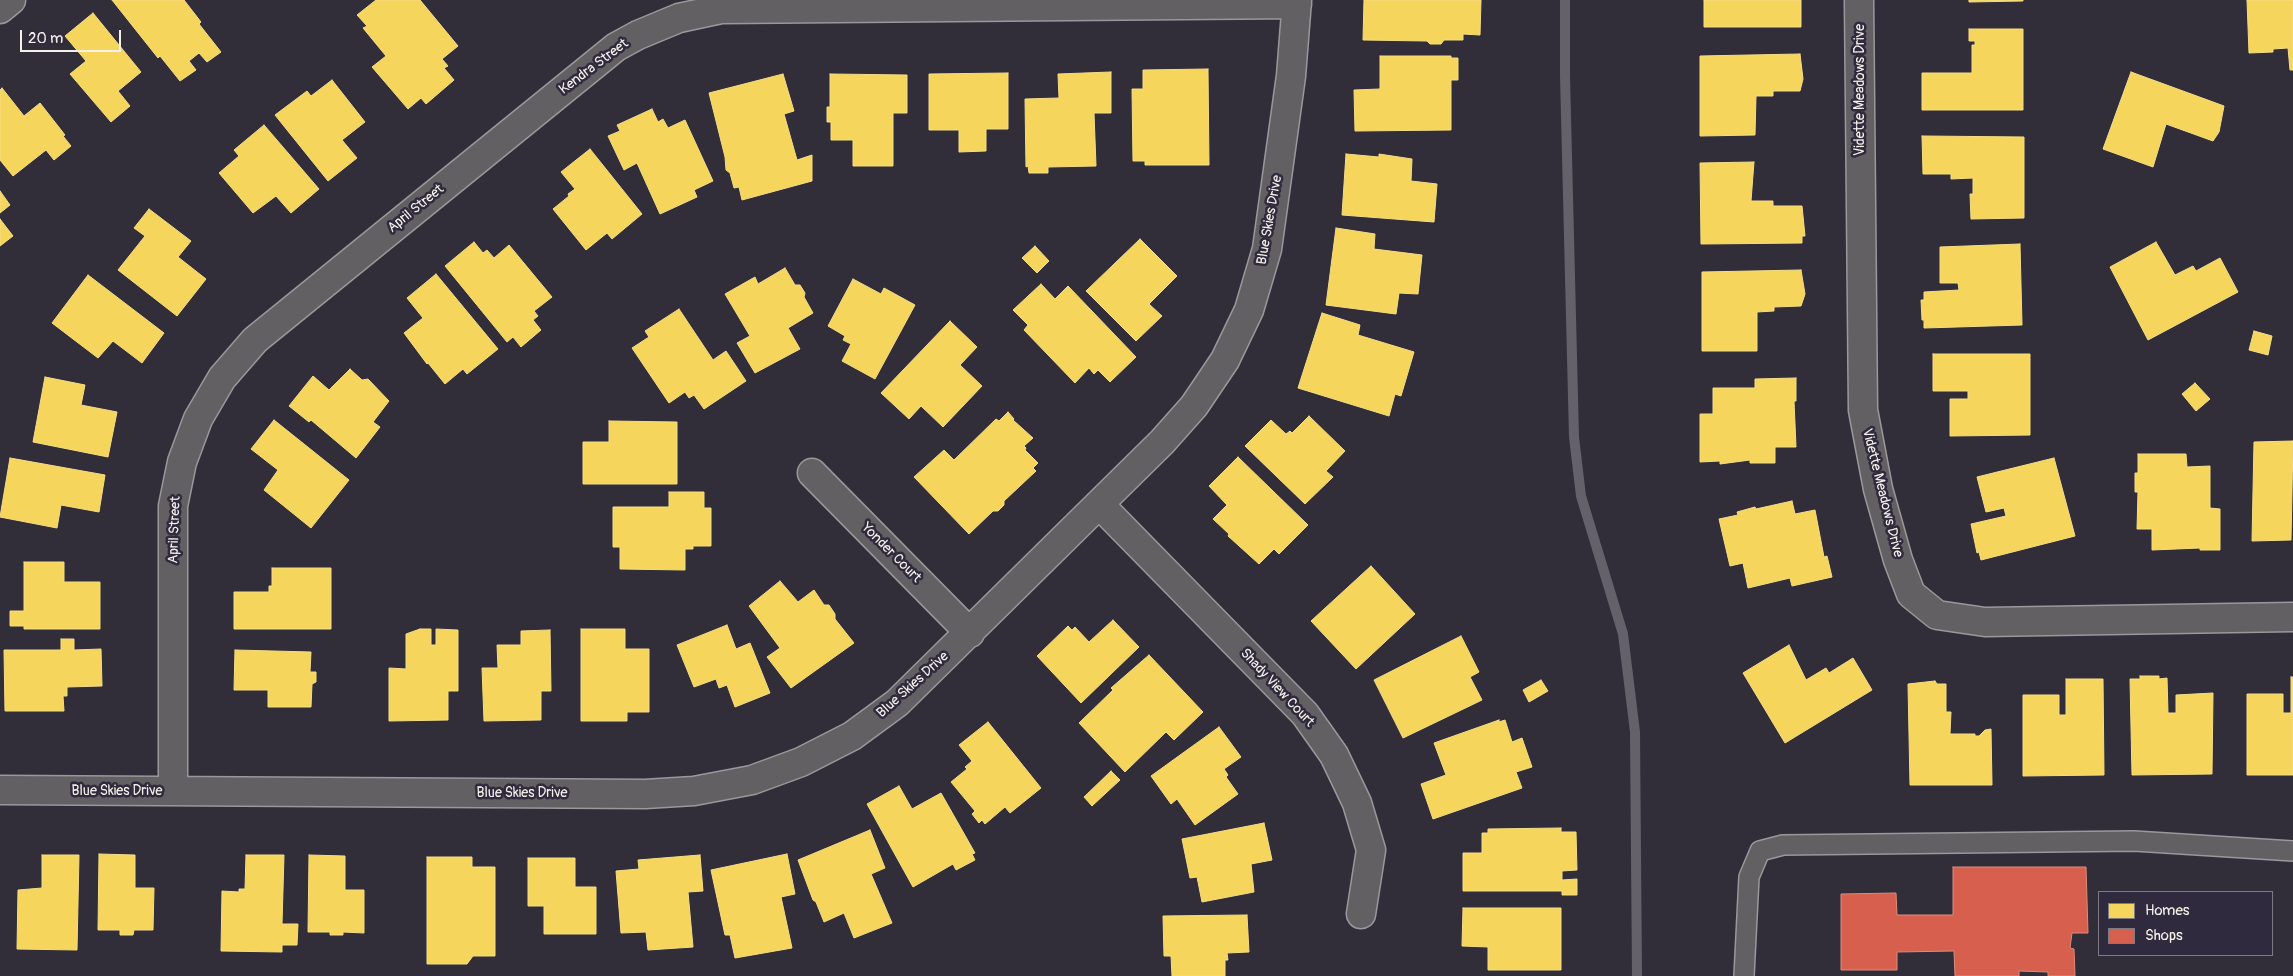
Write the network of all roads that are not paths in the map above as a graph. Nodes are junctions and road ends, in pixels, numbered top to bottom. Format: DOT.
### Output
graph roads {
  1 [pos="11,0"];
  2 [pos="1859,0"];
  3 [pos="1297,2"];
  4 [pos="0,9"];
  5 [pos="455,178"];
  6 [pos="812,473"];
  7 [pos="1100,504"];
  8 [pos="2293,618"];
  9 [pos="970,633"];
  10 [pos="0,790"];
  11 [pos="173,791"];
  12 [pos="2293,852"];
  13 [pos="1361,914"];
  14 [pos="1744,976"];
  1 -- 4 [label="street"];
  2 -- 8 [label="street, Vidette Meadows Drive"];
  3 -- 5 [label="street, Kendra Street"];
  3 -- 7 [label="street, Blue Skies Drive"];
  5 -- 11 [label="street, April Street"];
  6 -- 9 [label="street, Yonder Court"];
  7 -- 9 [label="street, Blue Skies Drive"];
  7 -- 13 [label="street, Shady View Court"];
  9 -- 11 [label="street, Blue Skies Drive"];
  10 -- 11 [label="street, Blue Skies Drive"];
  12 -- 14 [label="lane"];
}
